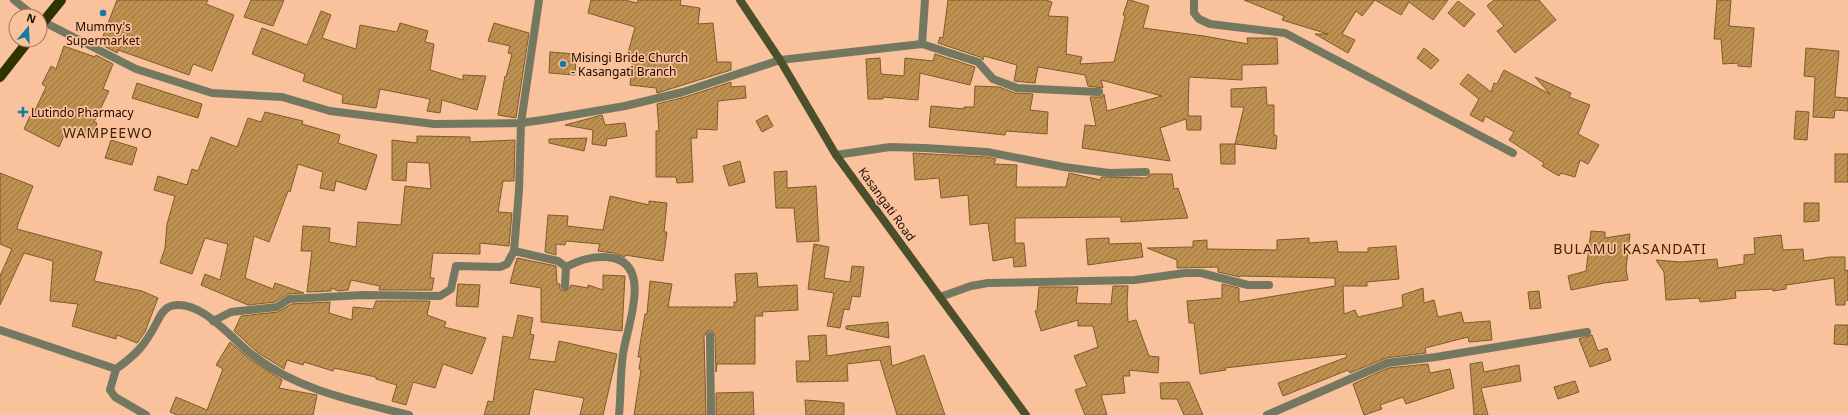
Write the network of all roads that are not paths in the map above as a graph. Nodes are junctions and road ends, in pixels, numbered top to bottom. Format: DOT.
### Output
graph roads {
  1 [pos="14,0"];
  2 [pos="61,0"];
  3 [pos="538,0"];
  4 [pos="740,0"];
  5 [pos="925,0"];
  6 [pos="1194,0"];
  7 [pos="24,8"];
  8 [pos="48,12"];
  9 [pos="48,25"];
  10 [pos="922,44"];
  11 [pos="23,48"];
  12 [pos="780,60"];
  13 [pos="0,77"];
  14 [pos="1099,92"];
  15 [pos="521,123"];
  16 [pos="1513,153"];
  17 [pos="836,155"];
  18 [pos="1146,172"];
  19 [pos="514,251"];
  20 [pos="566,266"];
  21 [pos="1269,285"];
  22 [pos="565,286"];
  23 [pos="940,297"];
  24 [pos="213,321"];
  25 [pos="0,330"];
  26 [pos="1587,332"];
  27 [pos="710,336"];
  28 [pos="116,368"];
  29 [pos="146,415"];
  30 [pos="409,415"];
  31 [pos="619,415"];
  32 [pos="711,415"];
  33 [pos="1026,415"];
  34 [pos="1267,415"];
  1 -- 7 [label="street"];
  2 -- 8 [label="main road"];
  3 -- 15 [label="street"];
  4 -- 12 [label="street, Kasangati Road"];
  5 -- 10 [label="street"];
  6 -- 16 [label="street"];
  9 -- 15 [label="street"];
  10 -- 12 [label="street"];
  10 -- 14 [label="street"];
  11 -- 13 [label="main road"];
  12 -- 15 [label="street"];
  12 -- 17 [label="street, Kasangati Road"];
  15 -- 19 [label="street"];
  17 -- 18 [label="street"];
  17 -- 23 [label="street, Kasangati Road"];
  19 -- 20 [label="street"];
  19 -- 24 [label="street"];
  20 -- 22 [label="street"];
  20 -- 31 [label="street"];
  21 -- 23 [label="street"];
  23 -- 33 [label="street, Kasangati Road"];
  24 -- 28 [label="street"];
  24 -- 30 [label="street"];
  25 -- 28 [label="street"];
  26 -- 34 [label="street"];
  27 -- 32 [label="street"];
  28 -- 29 [label="street"];
}
